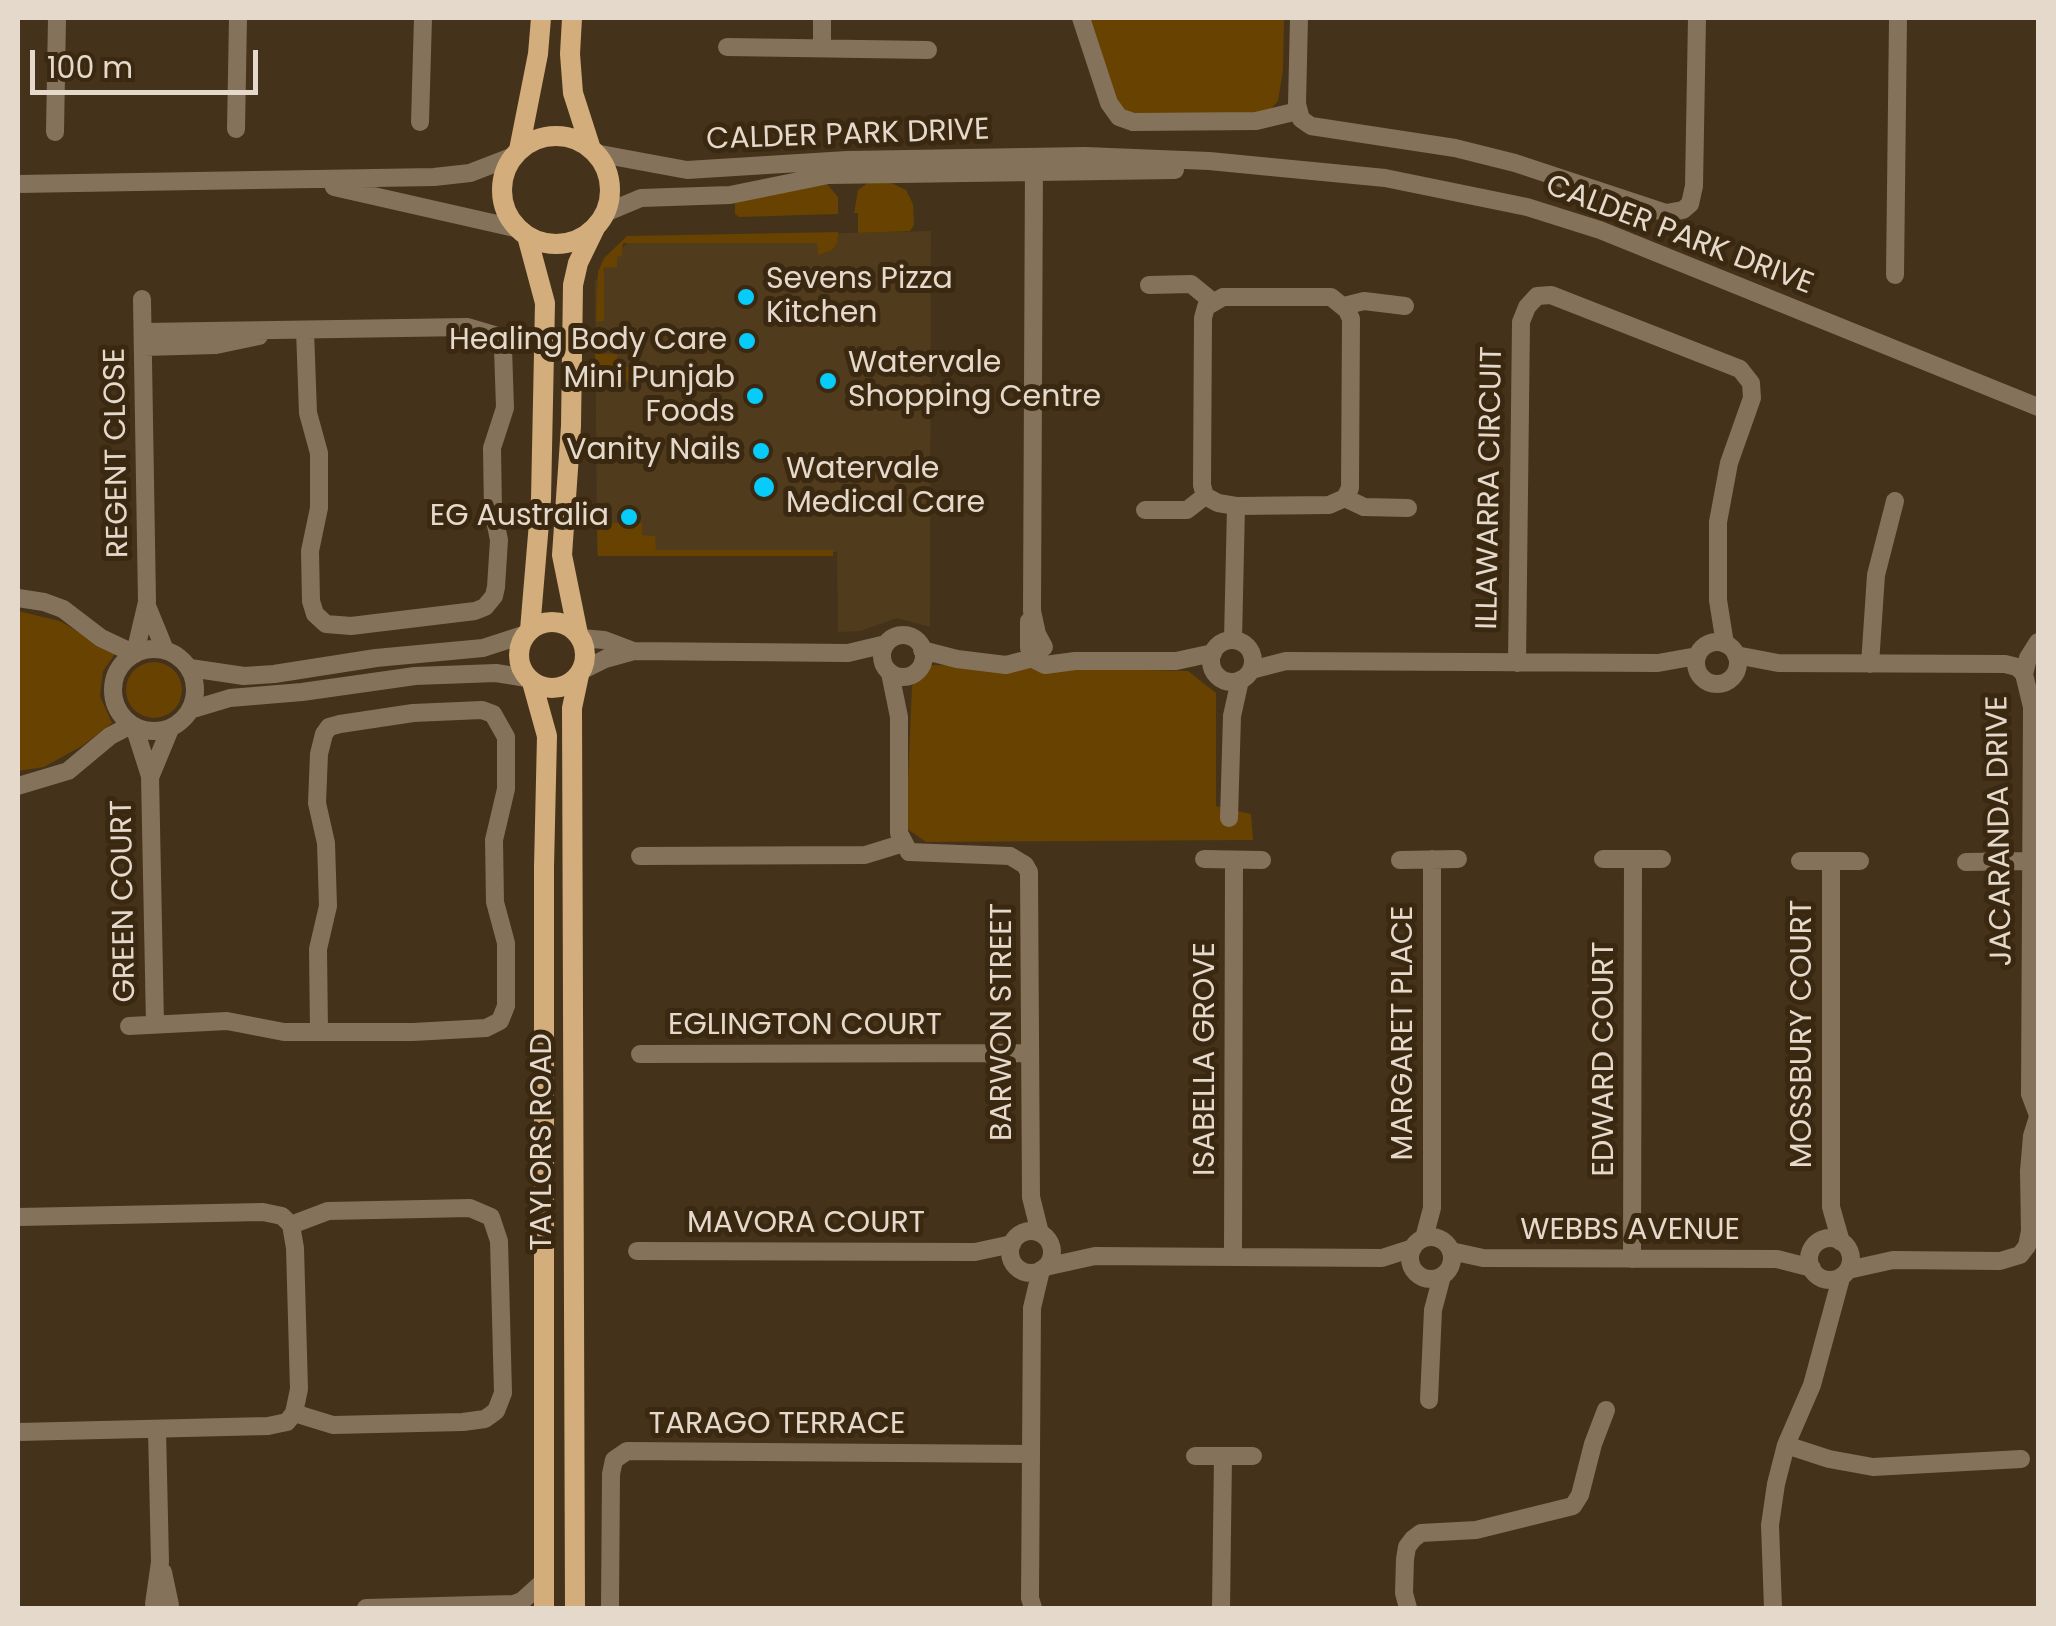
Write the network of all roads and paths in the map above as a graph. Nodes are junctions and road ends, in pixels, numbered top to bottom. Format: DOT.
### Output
graph roads {
  1 [pos="57,18"];
  2 [pos="238,18"];
  3 [pos="423,18"];
  4 [pos="541,18"];
  5 [pos="572,18"];
  6 [pos="822,18"];
  7 [pos="1081,18"];
  8 [pos="1300,18"];
  9 [pos="1697,18"];
  10 [pos="1898,18"];
  11 [pos="727,46"];
  12 [pos="822,48"];
  13 [pos="928,50"];
  14 [pos="1298,111"];
  15 [pos="420,122"];
  16 [pos="236,129"];
  17 [pos="55,132"];
  18 [pos="593,151"];
  19 [pos="516,153"];
  20 [pos="1034,164"];
  21 [pos="846,168"];
  22 [pos="290,179"];
  23 [pos="18,184"];
  24 [pos="600,220"];
  25 [pos="523,232"];
  26 [pos="1895,274"];
  27 [pos="1149,285"];
  28 [pos="142,300"];
  29 [pos="1213,302"];
  30 [pos="1344,306"];
  31 [pos="1406,306"];
  32 [pos="304,330"];
  33 [pos="144,340"];
  34 [pos="2038,407"];
  35 [pos="1205,496"];
  36 [pos="1345,498"];
  37 [pos="1894,501"];
  38 [pos="1236,506"];
  39 [pos="1408,508"];
  40 [pos="1144,510"];
  41 [pos="18,598"];
  42 [pos="147,606"];
  43 [pos="528,632"];
  44 [pos="580,636"];
  45 [pos="2038,642"];
  46 [pos="886,644"];
  47 [pos="166,650"];
  48 [pos="634,651"];
  49 [pos="1035,651"];
  50 [pos="135,653"];
  51 [pos="848,653"];
  52 [pos="1717,658"];
  53 [pos="1517,663"];
  54 [pos="1870,664"];
  55 [pos="905,666"];
  56 [pos="190,668"];
  57 [pos="1232,668"];
  58 [pos="580,673"];
  59 [pos="2024,674"];
  60 [pos="530,680"];
  61 [pos="190,710"];
  62 [pos="133,726"];
  63 [pos="170,728"];
  64 [pos="2035,742"];
  65 [pos="150,776"];
  66 [pos="18,786"];
  67 [pos="1228,818"];
  68 [pos="904,844"];
  69 [pos="640,856"];
  70 [pos="1204,859"];
  71 [pos="1432,859"];
  72 [pos="1458,859"];
  73 [pos="1603,859"];
  74 [pos="1633,859"];
  75 [pos="1662,859"];
  76 [pos="1234,860"];
  77 [pos="1262,860"];
  78 [pos="1400,860"];
  79 [pos="1800,861"];
  80 [pos="1831,861"];
  81 [pos="1860,861"];
  82 [pos="2030,861"];
  83 [pos="1966,862"];
  84 [pos="2034,935"];
  85 [pos="155,1024"];
  86 [pos="129,1026"];
  87 [pos="319,1032"];
  88 [pos="1030,1053"];
  89 [pos="640,1054"];
  90 [pos="2038,1116"];
  91 [pos="1831,1207"];
  92 [pos="18,1218"];
  93 [pos="291,1226"];
  94 [pos="1845,1245"];
  95 [pos="1026,1247"];
  96 [pos="638,1251"];
  97 [pos="1437,1253"];
  98 [pos="1095,1256"];
  99 [pos="1233,1257"];
  100 [pos="1382,1258"];
  101 [pos="1632,1259"];
  102 [pos="1893,1260"];
  103 [pos="1826,1264"];
  104 [pos="1043,1269"];
  105 [pos="1418,1272"];
  106 [pos="1032,1308"];
  107 [pos="1433,1310"];
  108 [pos="1429,1400"];
  109 [pos="1606,1410"];
  110 [pos="294,1413"];
  111 [pos="157,1429"];
  112 [pos="18,1432"];
  113 [pos="1786,1445"];
  114 [pos="1031,1454"];
  115 [pos="1195,1456"];
  116 [pos="1223,1456"];
  117 [pos="1254,1456"];
  118 [pos="2020,1459"];
  119 [pos="575,1557"];
  120 [pos="543,1582"];
  121 [pos="1030,1605"];
  122 [pos="161,1606"];
  123 [pos="366,1608"];
  124 [pos="544,1608"];
  125 [pos="557,1608"];
  126 [pos="575,1608"];
  127 [pos="610,1608"];
  128 [pos="1222,1608"];
  129 [pos="1408,1608"];
  130 [pos="1773,1608"];
  1 -- 17 [label="street"];
  2 -- 16 [label="street"];
  3 -- 15 [label="street"];
  4 -- 19 [label="main road"];
  5 -- 18 [label="main road"];
  6 -- 12 [label="street"];
  7 -- 14 [label="street"];
  8 -- 14 [label="street"];
  9 -- 14 [label="street"];
  10 -- 26 [label="street"];
  11 -- 12 [label="street"];
  12 -- 13 [label="street"];
  18 -- 19 [label="main road"];
  18 -- 21 [label="street, CALDER PARK DRIVE"];
  18 -- 24 [label="main road"];
  19 -- 22 [label="street"];
  19 -- 25 [label="main road"];
  20 -- 21 [label="street, CALDER PARK DRIVE"];
  20 -- 34 [label="street, CALDER PARK DRIVE"];
  20 -- 49 [label="street"];
  21 -- 24 [label="street, CALDER PARK DRIVE"];
  22 -- 23 [label="street"];
  22 -- 25 [label="street"];
  24 -- 25 [label="main road"];
  24 -- 44 [label="main road"];
  25 -- 43 [label="main road"];
  27 -- 29 [label="street"];
  28 -- 33 [label="street, REGENT CLOSE"];
  29 -- 30 [label="street"];
  29 -- 35 [label="street"];
  30 -- 31 [label="street"];
  30 -- 36 [label="street"];
  32 -- 32 [label="street"];
  32 -- 33 [label="street"];
  33 -- 42 [label="street, REGENT CLOSE"];
  35 -- 38 [label="street"];
  35 -- 40 [label="street"];
  36 -- 38 [label="street"];
  36 -- 39 [label="street"];
  37 -- 54 [label="street"];
  38 -- 57 [label="street"];
  41 -- 50 [label="street"];
  42 -- 47 [label="street, REGENT CLOSE"];
  42 -- 50 [label="street, REGENT CLOSE"];
  43 -- 44 [label="main road"];
  43 -- 56 [label="street"];
  43 -- 60 [label="main road"];
  44 -- 48 [label="street"];
  44 -- 58 [label="main road"];
  45 -- 59 [label="street"];
  46 -- 51 [label="street"];
  46 -- 55 [label="street"];
  46 -- 55 [label="street"];
  47 -- 50 [label="street"];
  47 -- 56 [label="street"];
  48 -- 51 [label="street"];
  48 -- 58 [label="street"];
  49 -- 55 [label="street"];
  49 -- 57 [label="street, JACARANDA DRIVE"];
  50 -- 62 [label="street"];
  51 -- 55 [label="street"];
  52 -- 53 [label="street, JACARANDA DRIVE"];
  52 -- 53 [label="street, ILLAWARRA CIRCUIT"];
  52 -- 54 [label="street, JACARANDA DRIVE"];
  53 -- 57 [label="street, JACARANDA DRIVE"];
  54 -- 59 [label="street, JACARANDA DRIVE"];
  55 -- 68 [label="street"];
  56 -- 61 [label="street"];
  57 -- 67 [label="street"];
  58 -- 60 [label="main road"];
  58 -- 119 [label="main road, TAYLORS ROAD"];
  59 -- 64 [label="street, JACARANDA DRIVE"];
  60 -- 61 [label="street"];
  60 -- 120 [label="main road, TAYLORS ROAD"];
  61 -- 63 [label="street"];
  62 -- 63 [label="street"];
  62 -- 65 [label="street, GREEN COURT"];
  62 -- 66 [label="street"];
  63 -- 65 [label="street, GREEN COURT"];
  64 -- 82 [label="street, JACARANDA DRIVE"];
  65 -- 85 [label="street, GREEN COURT"];
  68 -- 69 [label="street"];
  68 -- 88 [label="street, BARWON STREET"];
  70 -- 76 [label="street"];
  71 -- 72 [label="street"];
  71 -- 78 [label="street"];
  71 -- 97 [label="street, MARGARET PLACE"];
  73 -- 74 [label="street"];
  74 -- 75 [label="street"];
  74 -- 101 [label="street, EDWARD COURT"];
  76 -- 77 [label="street"];
  76 -- 99 [label="street, ISABELLA GROVE"];
  79 -- 80 [label="street, MOSSBURY COURT"];
  80 -- 81 [label="street, MOSSBURY COURT"];
  80 -- 91 [label="street, MOSSBURY COURT"];
  82 -- 83 [label="street"];
  82 -- 84 [label="street, JACARANDA DRIVE"];
  84 -- 90 [label="street, JACARANDA DRIVE"];
  85 -- 86 [label="street"];
  85 -- 87 [label="street"];
  87 -- 87 [label="street"];
  88 -- 89 [label="street, EGLINGTON COURT"];
  88 -- 95 [label="street, BARWON STREET"];
  90 -- 102 [label="street, WEBBS AVENUE"];
  91 -- 94 [label="street, MOSSBURY COURT"];
  91 -- 103 [label="street, MOSSBURY COURT"];
  92 -- 93 [label="street"];
  93 -- 110 [label="street"];
  93 -- 110 [label="street"];
  94 -- 102 [label="street, WEBBS AVENUE"];
  94 -- 103 [label="street, MOSSBURY COURT"];
  94 -- 103 [label="street, WEBBS AVENUE"];
  95 -- 96 [label="street, MAVORA COURT"];
  95 -- 98 [label="street"];
  95 -- 104 [label="street"];
  95 -- 104 [label="street, BARWON STREET"];
  95 -- 106 [label="street, BARWON STREET"];
  97 -- 100 [label="street"];
  97 -- 101 [label="street, WEBBS AVENUE"];
  97 -- 105 [label="street, WEBBS AVENUE"];
  97 -- 105 [label="street"];
  97 -- 107 [label="street, MARGARET PLACE"];
  98 -- 99 [label="street"];
  98 -- 104 [label="street"];
  99 -- 100 [label="street"];
  100 -- 105 [label="street"];
  101 -- 103 [label="street, WEBBS AVENUE"];
  102 -- 103 [label="street, WEBBS AVENUE"];
  103 -- 113 [label="street, MOSSBURY COURT"];
  104 -- 106 [label="street, BARWON STREET"];
  105 -- 107 [label="street"];
  106 -- 114 [label="street, BARWON STREET"];
  107 -- 108 [label="street"];
  109 -- 129 [label="street"];
  110 -- 111 [label="street"];
  111 -- 112 [label="street"];
  111 -- 122 [label="street"];
  113 -- 118 [label="street"];
  113 -- 130 [label="street"];
  114 -- 121 [label="street, BARWON STREET"];
  114 -- 127 [label="street, TARAGO TERRACE"];
  115 -- 116 [label="street"];
  116 -- 117 [label="street"];
  116 -- 128 [label="street"];
  119 -- 125 [label="main road"];
  119 -- 126 [label="main road, TAYLORS ROAD"];
  120 -- 123 [label="street"];
  120 -- 124 [label="main road, TAYLORS ROAD"];
}
